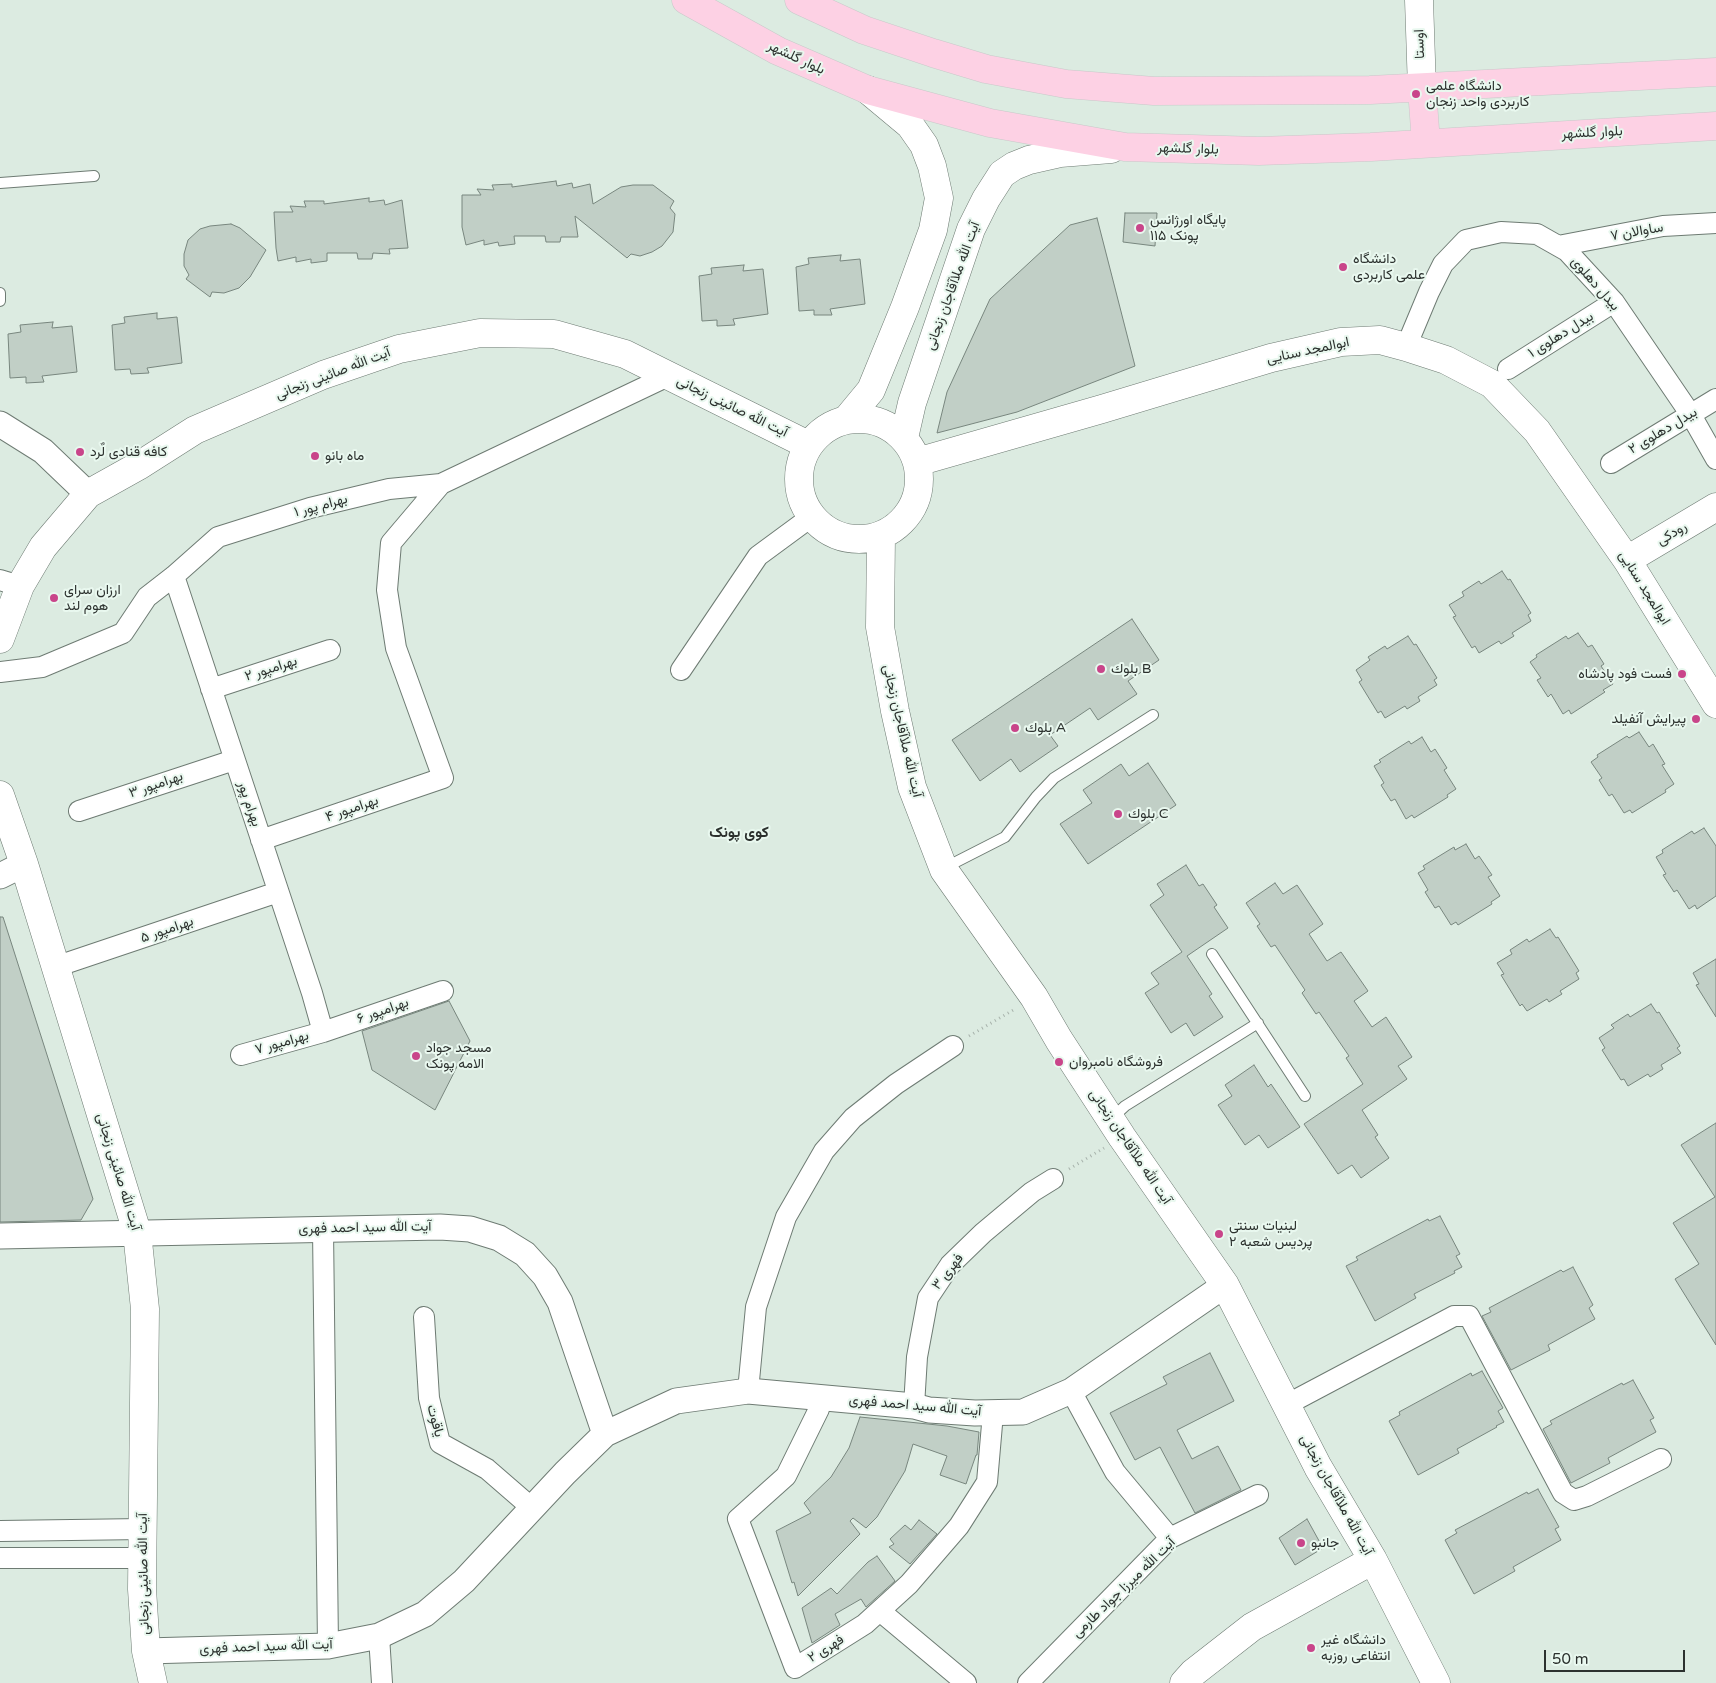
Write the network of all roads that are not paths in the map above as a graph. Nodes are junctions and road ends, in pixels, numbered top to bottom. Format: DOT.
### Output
graph roads {
  1 [pos="686,0"];
  2 [pos="799,0"];
  3 [pos="1419,0"];
  4 [pos="1716,72"];
  5 [pos="1422,89"];
  6 [pos="868,90"];
  7 [pos="1716,126"];
  8 [pos="1426,143"];
  9 [pos="1125,147"];
  10 [pos="94,176"];
  11 [pos="0,183"];
  12 [pos="1716,223"];
  13 [pos="1558,246"];
  14 [pos="0,293"];
  15 [pos="0,301"];
  16 [pos="1614,302"];
  17 [pos="1406,347"];
  18 [pos="1508,369"];
  19 [pos="668,376"];
  20 [pos="1716,400"];
  21 [pos="1691,415"];
  22 [pos="847,419"];
  23 [pos="0,424"];
  24 [pos="904,438"];
  25 [pos="808,446"];
  26 [pos="1716,459"];
  27 [pos="917,462"];
  28 [pos="1611,463"];
  29 [pos="441,484"];
  30 [pos="88,494"];
  31 [pos="1716,507"];
  32 [pos="812,517"];
  33 [pos="881,535"];
  34 [pos="1627,560"];
  35 [pos="174,576"];
  36 [pos="10,583"];
  37 [pos="0,639"];
  38 [pos="330,650"];
  39 [pos="681,670"];
  40 [pos="0,672"];
  41 [pos="211,689"];
  42 [pos="1716,704"];
  43 [pos="1153,715"];
  44 [pos="234,760"];
  45 [pos="0,795"];
  46 [pos="79,811"];
  47 [pos="261,840"];
  48 [pos="12,870"];
  49 [pos="944,870"];
  50 [pos="278,892"];
  51 [pos="1212,954"];
  52 [pos="55,968"];
  53 [pos="443,991"];
  54 [pos="1258,1023"];
  55 [pos="323,1032"];
  56 [pos="953,1046"];
  57 [pos="241,1055"];
  58 [pos="1305,1096"];
  59 [pos="1116,1128"];
  60 [pos="1054,1178"];
  61 [pos="323,1229"];
  62 [pos="137,1232"];
  63 [pos="0,1236"];
  64 [pos="1225,1285"];
  65 [pos="424,1317"];
  66 [pos="748,1391"];
  67 [pos="1072,1391"];
  68 [pos="1286,1405"];
  69 [pos="914,1406"];
  70 [pos="819,1409"];
  71 [pos="993,1412"];
  72 [pos="605,1434"];
  73 [pos="1661,1459"];
  74 [pos="1258,1495"];
  75 [pos="532,1508"];
  76 [pos="142,1529"];
  77 [pos="0,1531"];
  78 [pos="1170,1538"];
  79 [pos="0,1558"];
  80 [pos="142,1558"];
  81 [pos="1372,1560"];
  82 [pos="880,1611"];
  83 [pos="379,1636"];
  84 [pos="328,1646"];
  85 [pos="146,1651"];
  86 [pos="153,1683"];
  87 [pos="382,1683"];
  88 [pos="966,1683"];
  89 [pos="1028,1683"];
  90 [pos="1184,1683"];
  91 [pos="1436,1683"];
  1 -- 6 [label="main road, بلوار گلشهر"];
  2 -- 5 [label="main road"];
  3 -- 5 [label="main road, اوستا"];
  4 -- 5 [label="main road"];
  5 -- 8 [label="main road"];
  6 -- 9 [label="main road, بلوار گلشهر"];
  6 -- 22 [label="main road"];
  7 -- 8 [label="main road, بلوار گلشهر"];
  8 -- 9 [label="main road, بلوار گلشهر"];
  9 -- 24 [label="main road, آیت الله ملاآقاجان زنجانی"];
  10 -- 11 [label="lane"];
  12 -- 13 [label="street, ساوالان ۷"];
  13 -- 16 [label="street, بیدل دهلوی"];
  13 -- 17 [label="street, بیدل دهلوی"];
  14 -- 15 [label="lane"];
  16 -- 18 [label="street, بیدل دهلوی ۱"];
  16 -- 21 [label="street, بیدل دهلوی"];
  17 -- 27 [label="main road, ابوالمجد سنایی"];
  17 -- 34 [label="main road, ابوالمجد سنایی"];
  19 -- 25 [label="main road, آیت الله صائینی زنجانی"];
  19 -- 29 [label="street, بهرام پور ۱"];
  19 -- 30 [label="main road, آیت الله صائینی زنجانی"];
  20 -- 21 [label="street, بیدل دهلوی ۲"];
  21 -- 26 [label="street, بیدل دهلوی"];
  21 -- 28 [label="street, بیدل دهلوی ۲"];
  22 -- 24 [label="main road"];
  22 -- 25 [label="main road"];
  23 -- 30 [label="street"];
  24 -- 27 [label="main road"];
  25 -- 32 [label="main road"];
  27 -- 33 [label="main road"];
  29 -- 35 [label="street, بهرام پور ۱"];
  29 -- 47 [label="street, بهرامپور ۴"];
  30 -- 36 [label="main road, آیت الله صائینی زنجانی"];
  31 -- 34 [label="main road, رودکی"];
  32 -- 33 [label="main road"];
  32 -- 39 [label="street"];
  33 -- 49 [label="main road, آیت الله ملاآقاجان زنجانی"];
  34 -- 42 [label="main road, ابوالمجد سنایی"];
  35 -- 40 [label="street, بهرام پور ۱"];
  35 -- 41 [label="street, بهرام پور"];
  36 -- 37 [label="main road, آیت الله صائینی زنجانی"];
  38 -- 41 [label="street, بهرامپور ۲"];
  41 -- 44 [label="street, بهرام پور"];
  43 -- 49 [label="lane"];
  44 -- 46 [label="street, بهرامپور ۳"];
  44 -- 47 [label="street, بهرام پور"];
  45 -- 48 [label="main road, آیت الله صائینی زنجانی"];
  47 -- 50 [label="street, بهرام پور"];
  48 -- 52 [label="main road, آیت الله صائینی زنجانی"];
  49 -- 59 [label="main road, آیت الله ملاآقاجان زنجانی"];
  50 -- 52 [label="street, بهرامپور ۵"];
  50 -- 55 [label="street, بهرام پور"];
  51 -- 54 [label="lane"];
  52 -- 62 [label="main road, آیت الله صائینی زنجانی"];
  53 -- 55 [label="street, بهرامپور ۶"];
  54 -- 58 [label="lane"];
  54 -- 59 [label="lane"];
  55 -- 57 [label="street, بهرامپور ۷"];
  56 -- 66 [label="street"];
  59 -- 64 [label="main road, آیت الله ملاآقاجان زنجانی"];
  60 -- 69 [label="street, فهری ۳"];
  61 -- 62 [label="street, آیت الله سید احمد فهری"];
  61 -- 72 [label="street, آیت الله سید احمد فهری"];
  61 -- 84 [label="street"];
  62 -- 63 [label="street, آیت الله سید احمد فهری"];
  62 -- 76 [label="main road, آیت الله صائینی زنجانی"];
  64 -- 67 [label="street, آیت الله سید احمد فهری"];
  64 -- 68 [label="main road, آیت الله ملاآقاجان زنجانی"];
  65 -- 75 [label="street, یاقوت"];
  66 -- 69 [label="street, آیت الله سید احمد فهری"];
  66 -- 72 [label="street, آیت الله سید احمد فهری"];
  67 -- 71 [label="street, آیت الله سید احمد فهری"];
  67 -- 78 [label="street"];
  68 -- 73 [label="street"];
  68 -- 81 [label="main road, آیت الله ملاآقاجان زنجانی"];
  69 -- 71 [label="street, آیت الله سید احمد فهری"];
  70 -- 82 [label="street, فهری ۲"];
  71 -- 82 [label="street, فهری ۲"];
  72 -- 75 [label="street, آیت الله سید احمد فهری"];
  74 -- 78 [label="street, آیت الله میرزا جواد طارمی"];
  75 -- 83 [label="street, آیت الله سید احمد فهری"];
  76 -- 77 [label="street"];
  76 -- 80 [label="main road, آیت الله صائینی زنجانی"];
  78 -- 89 [label="street, آیت الله میرزا جواد طارمی"];
  79 -- 80 [label="street"];
  80 -- 85 [label="main road, آیت الله صائینی زنجانی"];
  81 -- 90 [label="main road"];
  81 -- 91 [label="main road, آیت الله ملاآقاجان زنجانی"];
  82 -- 88 [label="street"];
  83 -- 84 [label="street, آیت الله سید احمد فهری"];
  83 -- 87 [label="street"];
  84 -- 85 [label="street, آیت الله سید احمد فهری"];
  85 -- 86 [label="main road, آیت الله صائینی زنجانی"];
}
